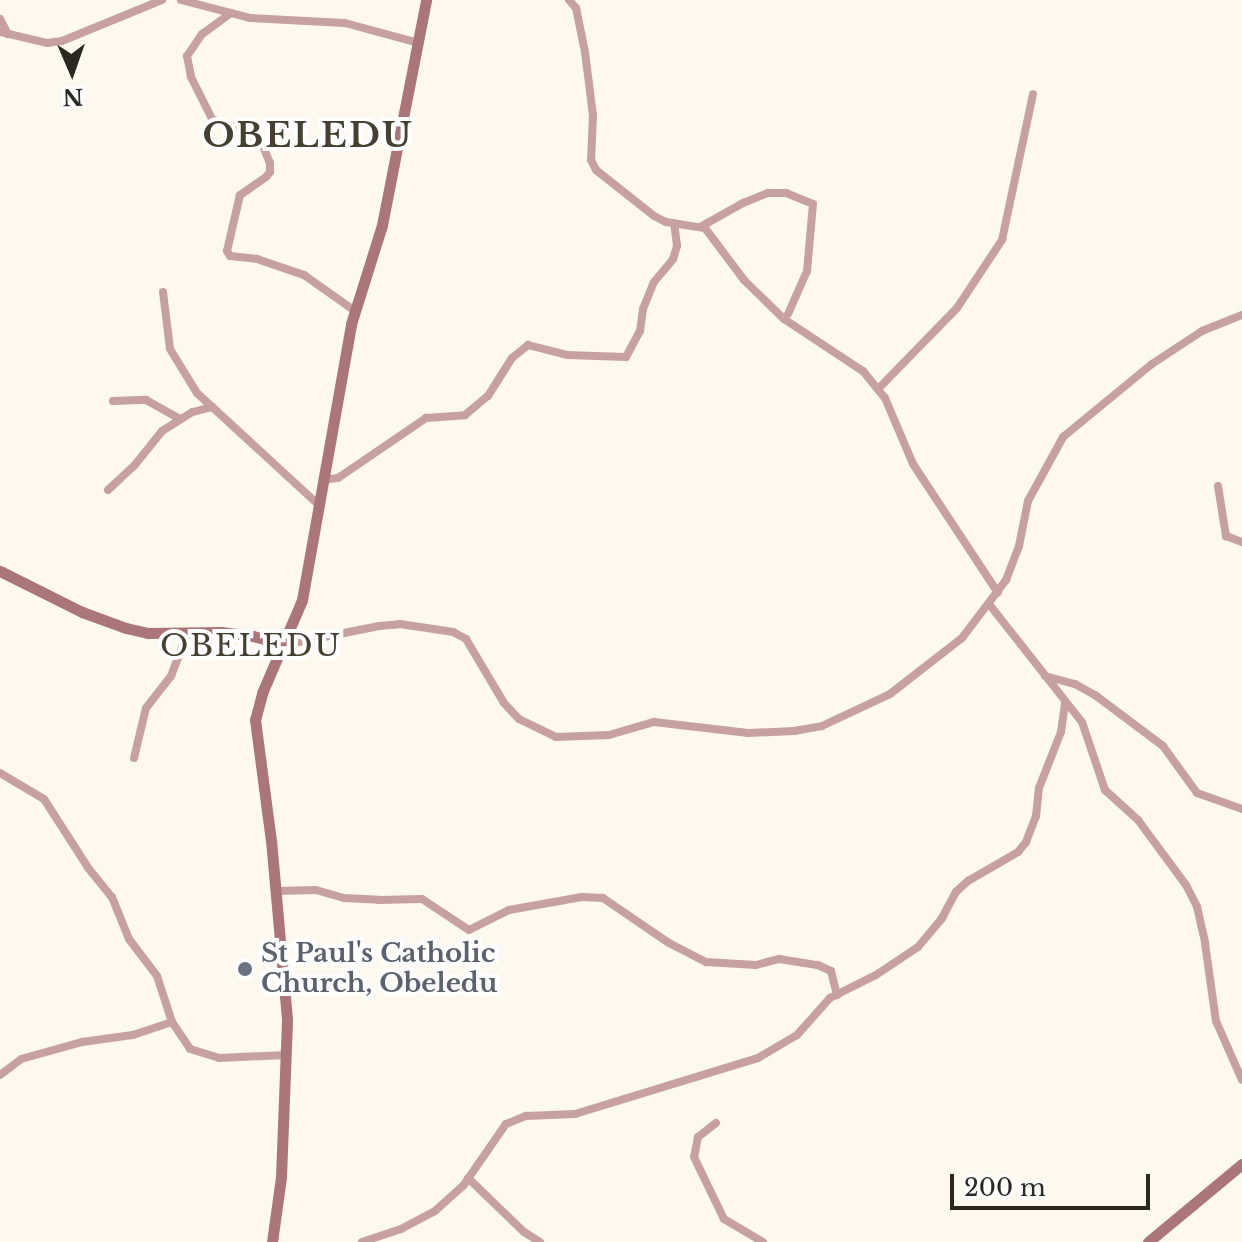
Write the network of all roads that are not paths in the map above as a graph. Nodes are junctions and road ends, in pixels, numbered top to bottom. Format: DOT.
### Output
graph roads {
  1 [pos="162,0"];
  2 [pos="181,0"];
  3 [pos="426,0"];
  4 [pos="569,0"];
  5 [pos="231,13"];
  6 [pos="0,19"];
  7 [pos="4,33"];
  8 [pos="419,43"];
  9 [pos="1033,94"];
  10 [pos="674,223"];
  11 [pos="702,226"];
  12 [pos="163,292"];
  13 [pos="355,311"];
  14 [pos="788,314"];
  15 [pos="1242,315"];
  16 [pos="878,389"];
  17 [pos="113,401"];
  18 [pos="212,407"];
  19 [pos="180,419"];
  20 [pos="323,480"];
  21 [pos="1218,486"];
  22 [pos="108,490"];
  23 [pos="319,505"];
  24 [pos="1242,542"];
  25 [pos="0,571"];
  26 [pos="998,593"];
  27 [pos="989,604"];
  28 [pos="187,634"];
  29 [pos="284,645"];
  30 [pos="1045,676"];
  31 [pos="1065,703"];
  32 [pos="134,758"];
  33 [pos="0,773"];
  34 [pos="1242,809"];
  35 [pos="276,891"];
  36 [pos="837,995"];
  37 [pos="172,1022"];
  38 [pos="286,1055"];
  39 [pos="0,1075"];
  40 [pos="1242,1080"];
  41 [pos="716,1123"];
  42 [pos="1242,1164"];
  43 [pos="468,1178"];
  44 [pos="272,1242"];
  45 [pos="362,1242"];
  46 [pos="540,1242"];
  47 [pos="763,1242"];
  48 [pos="1148,1242"];
  1 -- 7 [label="street"];
  2 -- 5 [label="street"];
  3 -- 8 [label="main road"];
  4 -- 10 [label="street"];
  5 -- 8 [label="street"];
  5 -- 13 [label="street"];
  6 -- 7 [label="street"];
  8 -- 13 [label="main road"];
  9 -- 16 [label="street"];
  10 -- 11 [label="street"];
  10 -- 20 [label="street"];
  11 -- 14 [label="street"];
  11 -- 16 [label="street"];
  12 -- 18 [label="street"];
  13 -- 20 [label="main road"];
  15 -- 26 [label="street"];
  16 -- 26 [label="street"];
  17 -- 19 [label="street"];
  18 -- 19 [label="street"];
  18 -- 23 [label="street"];
  19 -- 22 [label="street"];
  20 -- 23 [label="main road"];
  21 -- 24 [label="street"];
  23 -- 29 [label="main road"];
  25 -- 28 [label="main road"];
  26 -- 27 [label="street"];
  27 -- 29 [label="street"];
  27 -- 30 [label="street"];
  28 -- 29 [label="main road"];
  28 -- 32 [label="street"];
  29 -- 35 [label="main road"];
  30 -- 31 [label="street"];
  30 -- 34 [label="street"];
  31 -- 36 [label="street"];
  31 -- 40 [label="street"];
  33 -- 37 [label="street"];
  35 -- 36 [label="street"];
  35 -- 38 [label="main road"];
  36 -- 43 [label="street"];
  37 -- 38 [label="street"];
  37 -- 39 [label="street"];
  38 -- 44 [label="main road"];
  41 -- 47 [label="street"];
  42 -- 48 [label="main road"];
  43 -- 45 [label="street"];
  43 -- 46 [label="street"];
}
